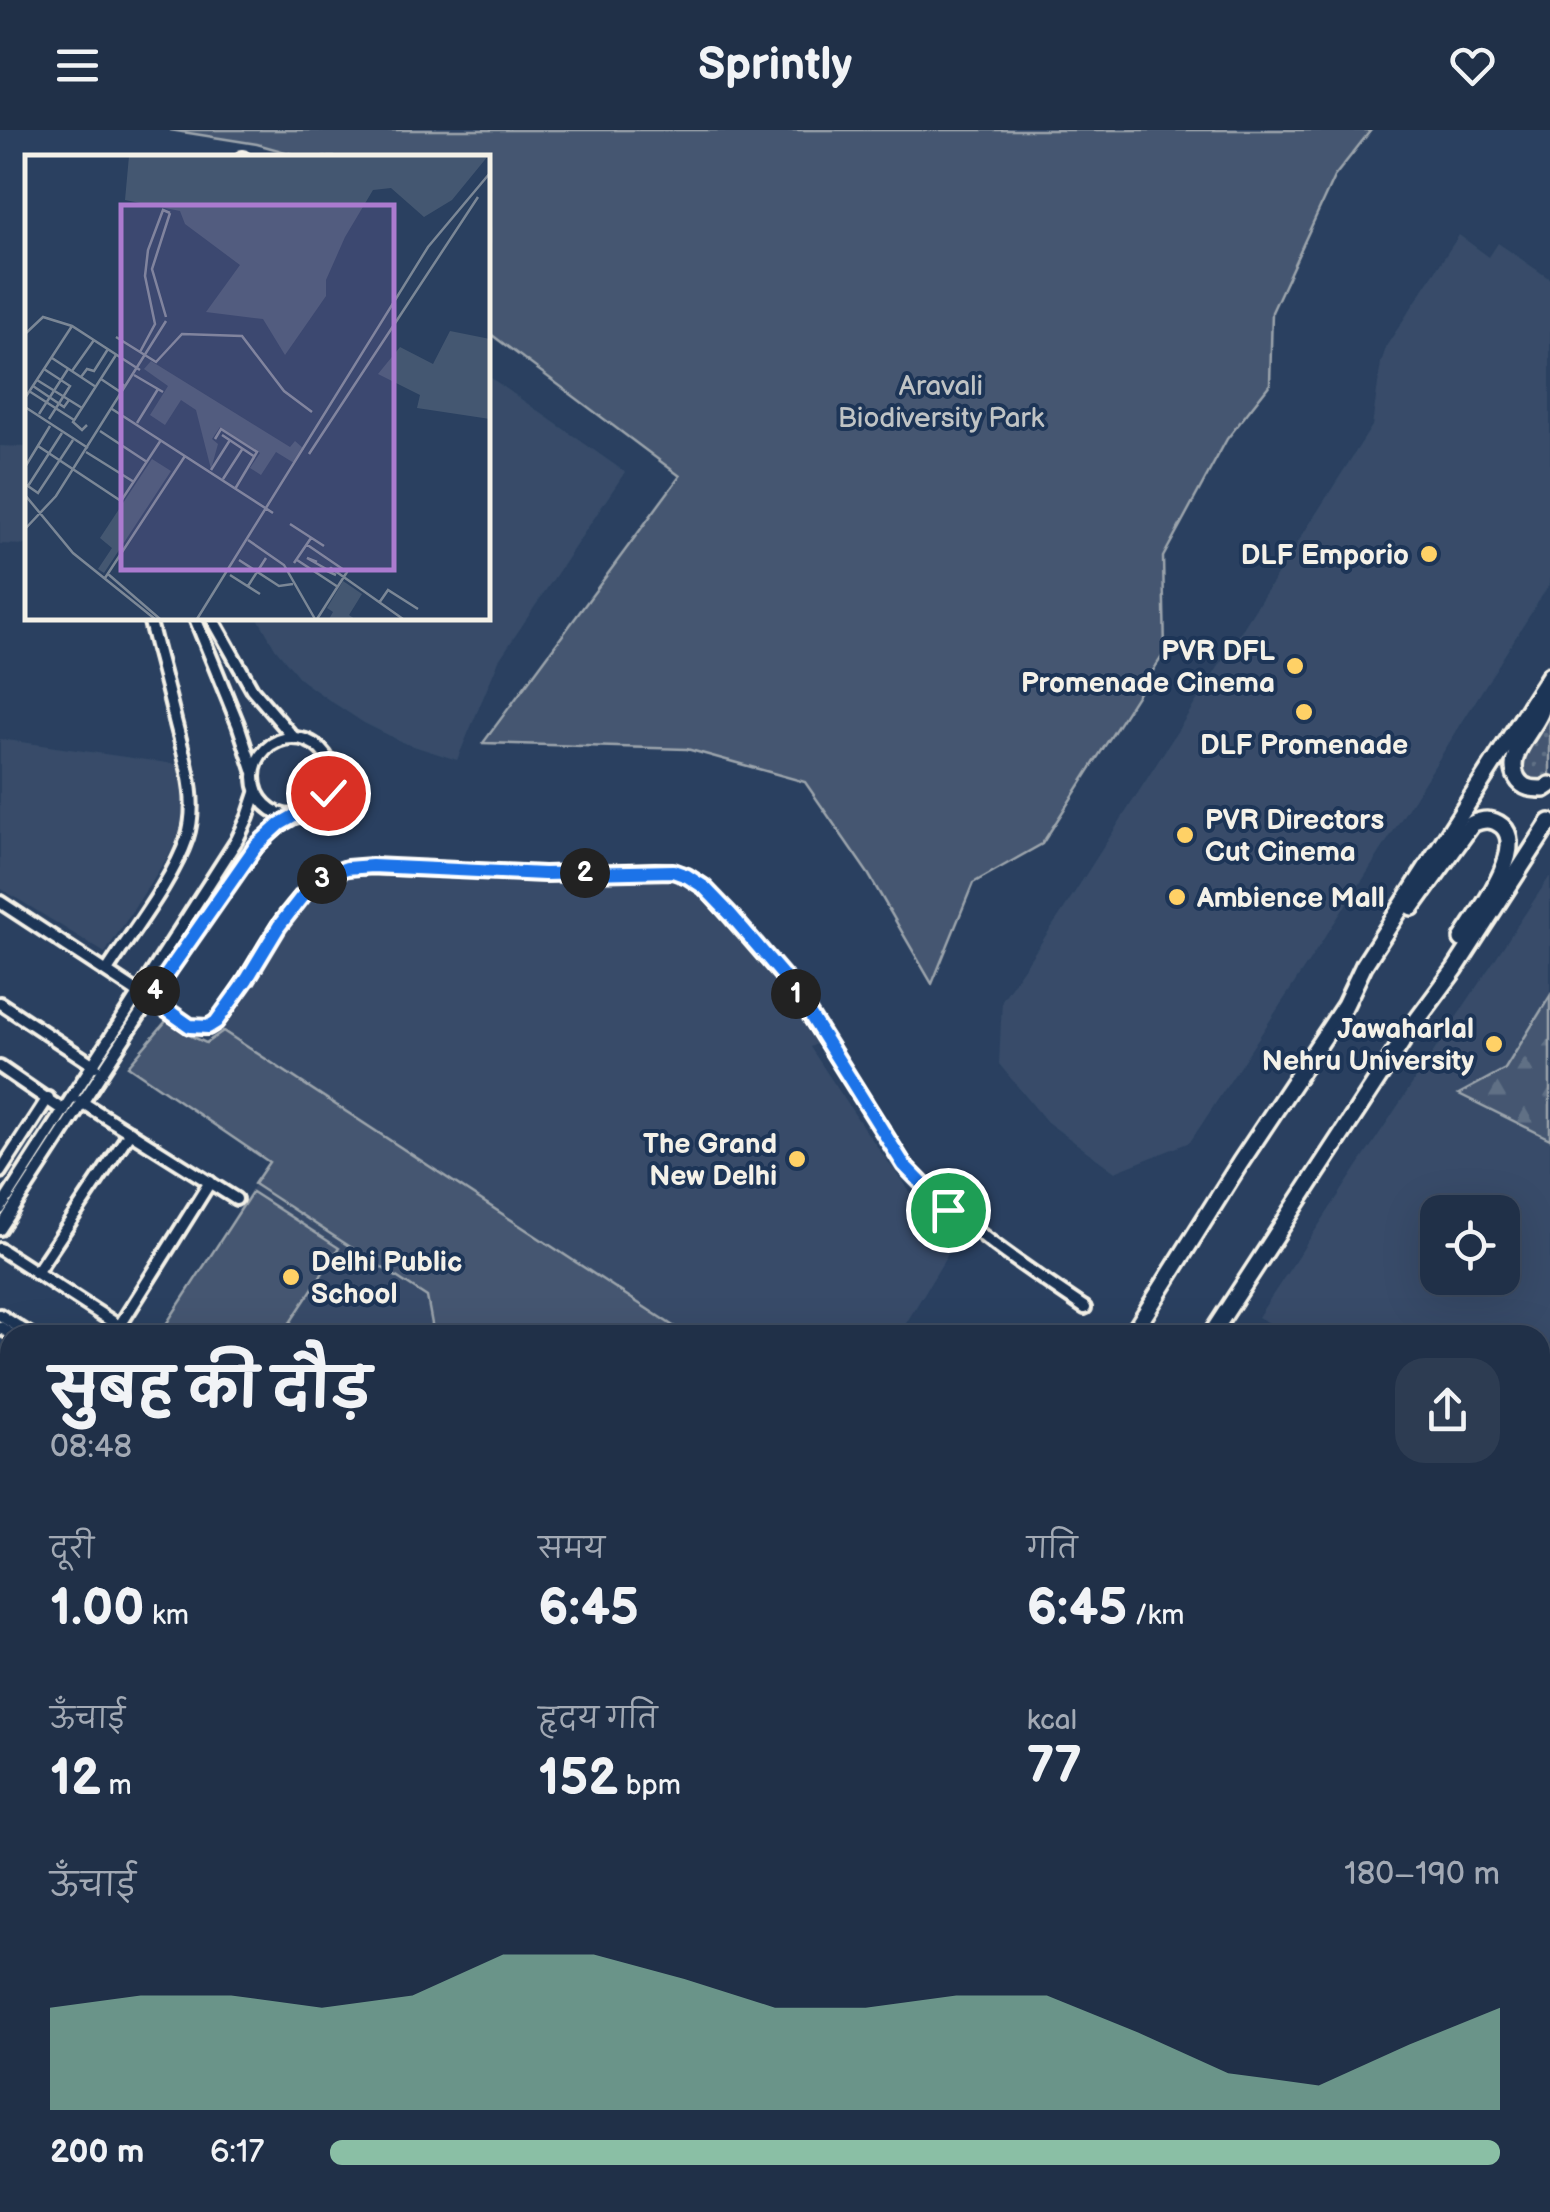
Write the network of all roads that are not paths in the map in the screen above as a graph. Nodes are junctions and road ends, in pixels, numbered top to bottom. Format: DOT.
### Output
graph roads {
  1 [pos="150,620"];
  2 [pos="197,620"];
  3 [pos="213,620"];
  4 [pos="1549,676"];
  5 [pos="294,738"];
  6 [pos="254,771"];
  7 [pos="1550,784"];
  8 [pos="256,793"];
  9 [pos="294,816"];
  10 [pos="1550,822"];
  11 [pos="0,902"];
  12 [pos="107,971"];
  13 [pos="139,992"];
  14 [pos="150,998"];
  15 [pos="0,1004"];
  16 [pos="1345,1005"];
  17 [pos="1410,1031"];
  18 [pos="0,1068"];
  19 [pos="98,1068"];
  20 [pos="48,1098"];
  21 [pos="78,1100"];
  22 [pos="64,1111"];
  23 [pos="130,1132"];
  24 [pos="0,1172"];
  25 [pos="210,1182"];
  26 [pos="236,1199"];
  27 [pos="0,1209"];
  28 [pos="0,1229"];
  29 [pos="0,1249"];
  30 [pos="36,1272"];
  31 [pos="1085,1308"];
  32 [pos="108,1325"];
  33 [pos="120,1325"];
  34 [pos="1138,1325"];
  35 [pos="1218,1325"];
  1 -- 12 [label="street"];
  2 -- 6 [label="street"];
  3 -- 5 [label="street"];
  4 -- 7 [label="main road"];
  4 -- 16 [label="main road"];
  5 -- 6 [label="street"];
  5 -- 9 [label="street"];
  6 -- 8 [label="street"];
  8 -- 9 [label="street"];
  8 -- 13 [label="street"];
  9 -- 14 [label="street"];
  10 -- 17 [label="main road"];
  11 -- 12 [label="street"];
  12 -- 13 [label="street"];
  13 -- 14 [label="street"];
  13 -- 19 [label="street"];
  14 -- 19 [label="street"];
  14 -- 31 [label="street"];
  15 -- 19 [label="street"];
  16 -- 17 [label="main road"];
  16 -- 34 [label="main road"];
  17 -- 35 [label="main road"];
  18 -- 20 [label="street"];
  19 -- 21 [label="street"];
  20 -- 22 [label="street"];
  20 -- 24 [label="street"];
  21 -- 22 [label="street"];
  21 -- 23 [label="street"];
  21 -- 28 [label="street"];
  22 -- 27 [label="street"];
  23 -- 25 [label="street"];
  23 -- 30 [label="street"];
  25 -- 26 [label="street"];
  25 -- 33 [label="street"];
  29 -- 30 [label="street"];
  30 -- 32 [label="street"];
}
